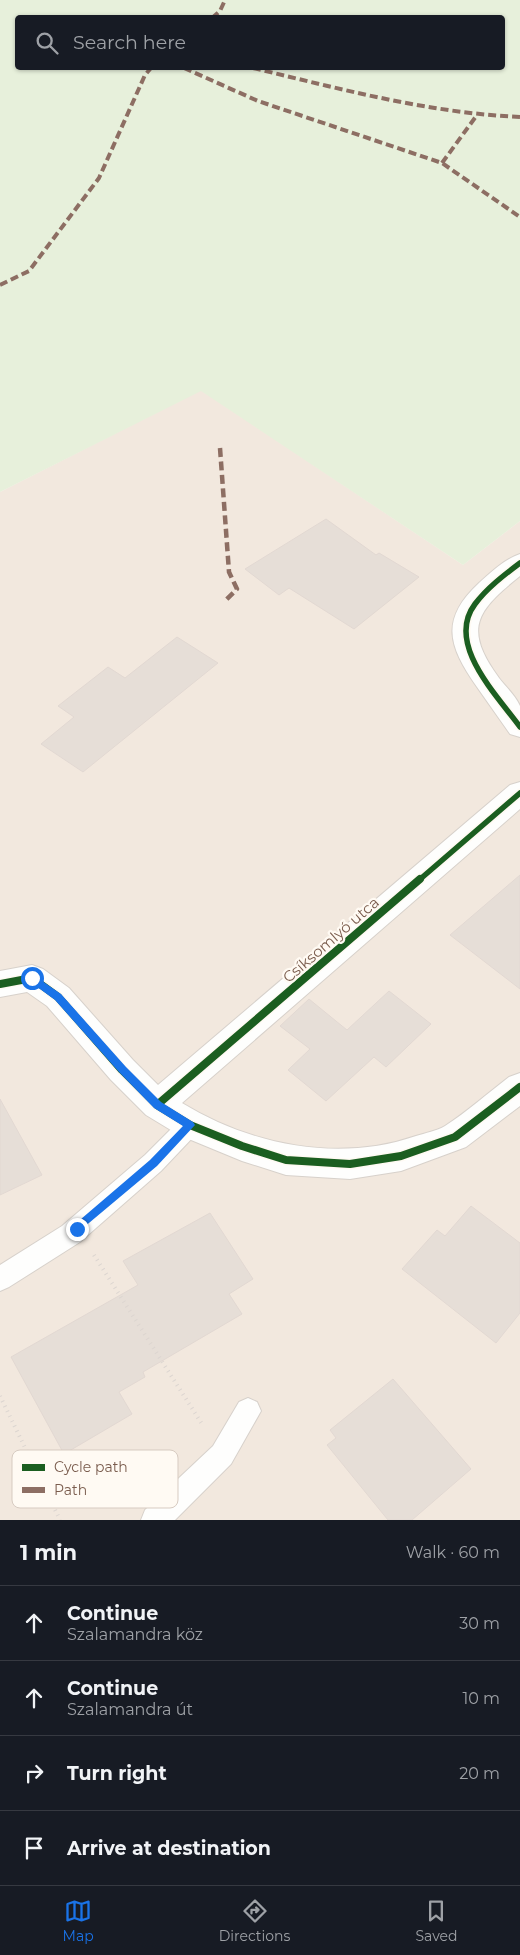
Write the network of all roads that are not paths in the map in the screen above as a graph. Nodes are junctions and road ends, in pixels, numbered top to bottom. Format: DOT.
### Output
graph roads {
  1 [pos="520,563"];
  2 [pos="520,727"];
  3 [pos="520,793"];
  4 [pos="0,984"];
  5 [pos="520,1087"];
  6 [pos="158,1105"];
  7 [pos="190,1125"];
  8 [pos="0,1279"];
  9 [pos="248,1411"];
  10 [pos="178,1497"];
  11 [pos="167,1508"];
  12 [pos="154,1520"];
  1 -- 2 [label="street"];
  3 -- 6 [label="street, Csíksomlyó utca"];
  4 -- 6 [label="street"];
  5 -- 7 [label="street"];
  6 -- 7 [label="street"];
  7 -- 8 [label="lane"];
  9 -- 10 [label="lane"];
  11 -- 12 [label="lane"];
}
